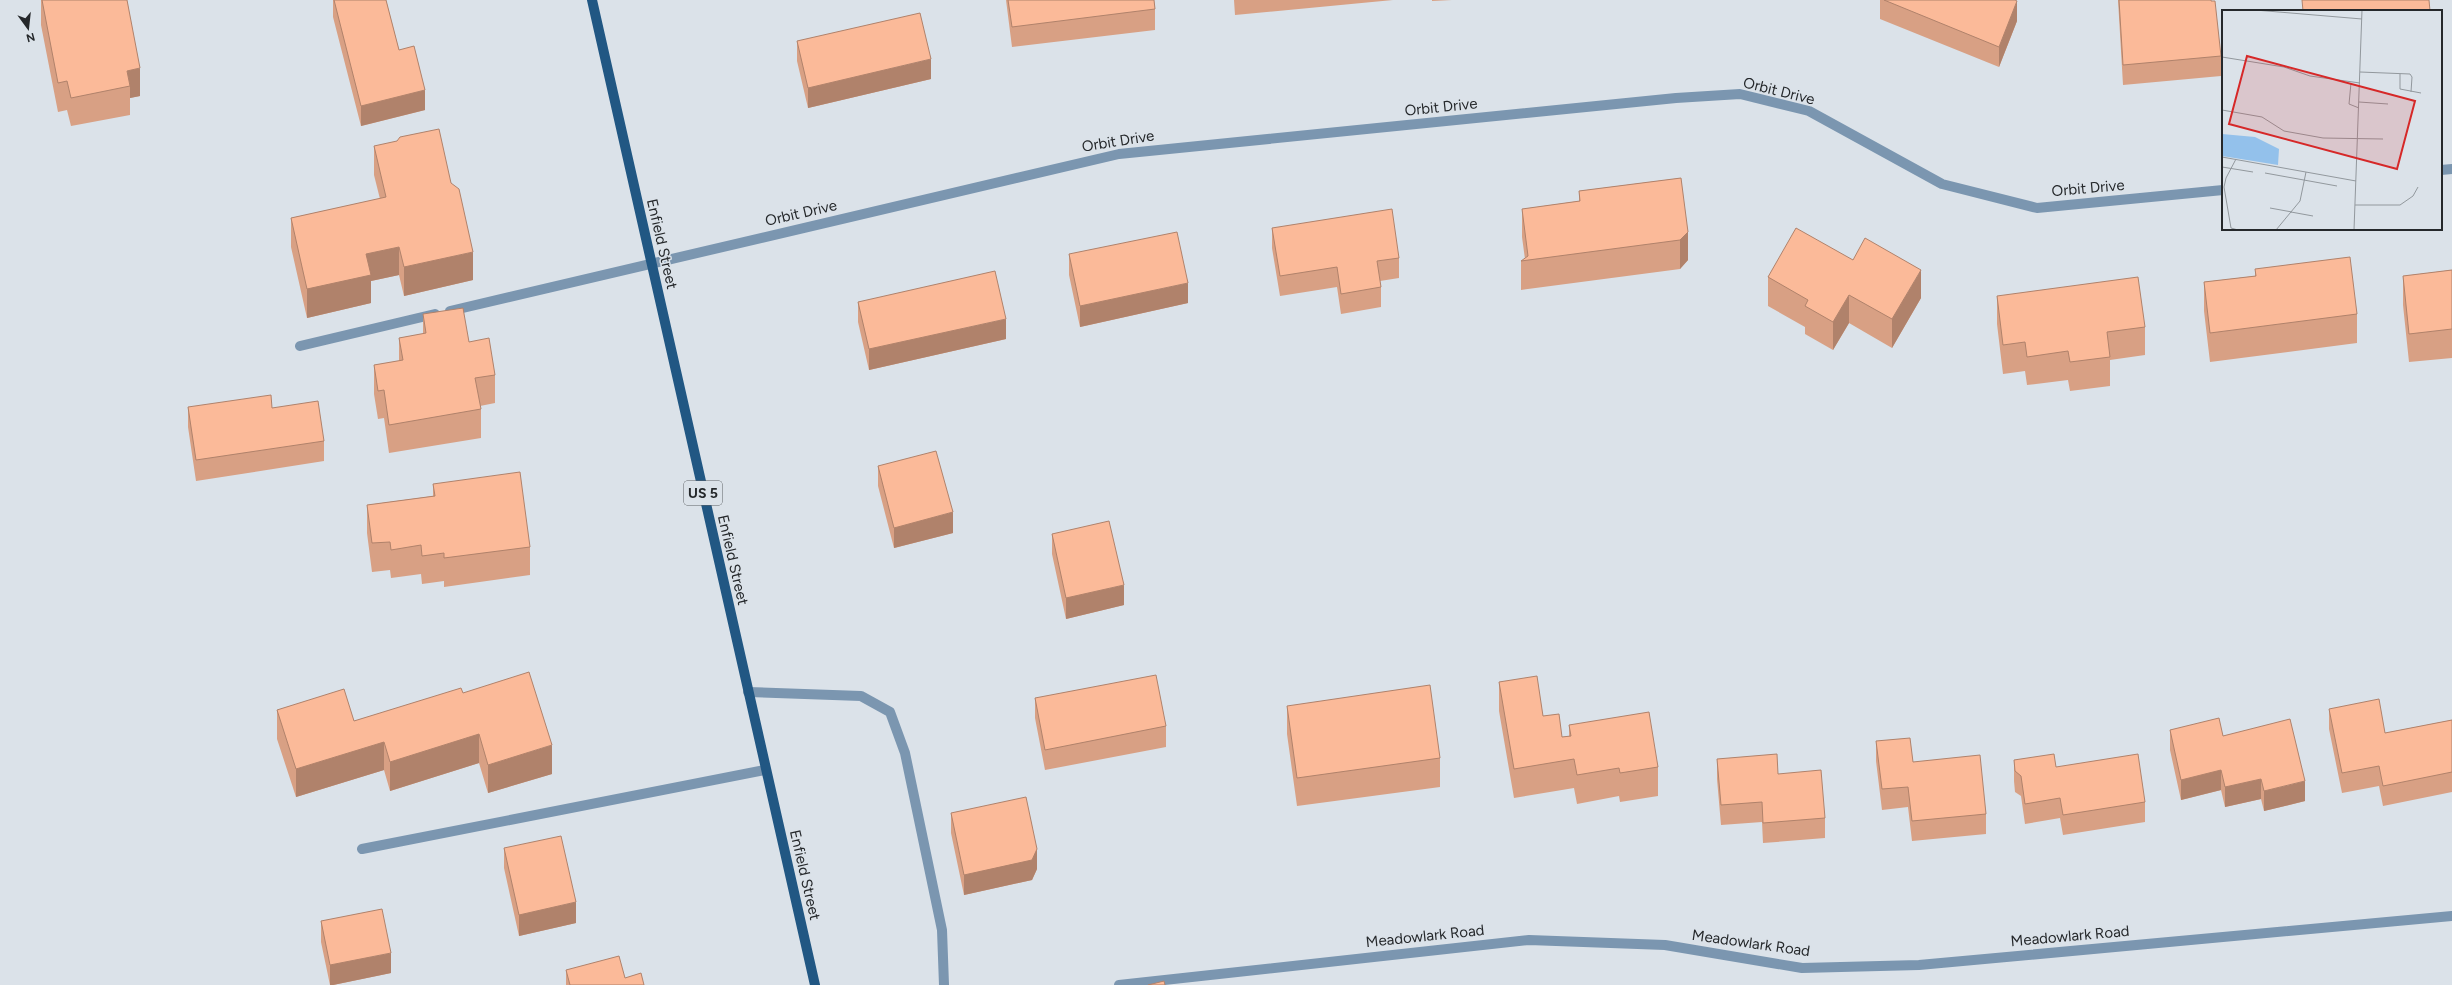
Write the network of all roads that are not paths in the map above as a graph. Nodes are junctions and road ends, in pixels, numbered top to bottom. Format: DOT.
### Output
graph roads {
  1 [pos="592,0"];
  2 [pos="2452,169"];
  3 [pos="2442,170"];
  4 [pos="2222,190"];
  5 [pos="651,264"];
  6 [pos="300,346"];
  7 [pos="748,692"];
  8 [pos="765,770"];
  9 [pos="362,849"];
  10 [pos="2452,916"];
  11 [pos="815,985"];
  12 [pos="944,985"];
  13 [pos="1119,985"];
  1 -- 5 [label="main road, Enfield Street / US 5"];
  2 -- 3 [label="street"];
  4 -- 5 [label="street, Orbit Drive"];
  5 -- 6 [label="street, Orbit Drive"];
  5 -- 7 [label="main road, Enfield Street / US 5"];
  7 -- 8 [label="main road, Enfield Street / US 5"];
  7 -- 12 [label="street"];
  8 -- 9 [label="street"];
  8 -- 11 [label="main road, Enfield Street / US 5"];
  10 -- 13 [label="street, Meadowlark Road"];
}
